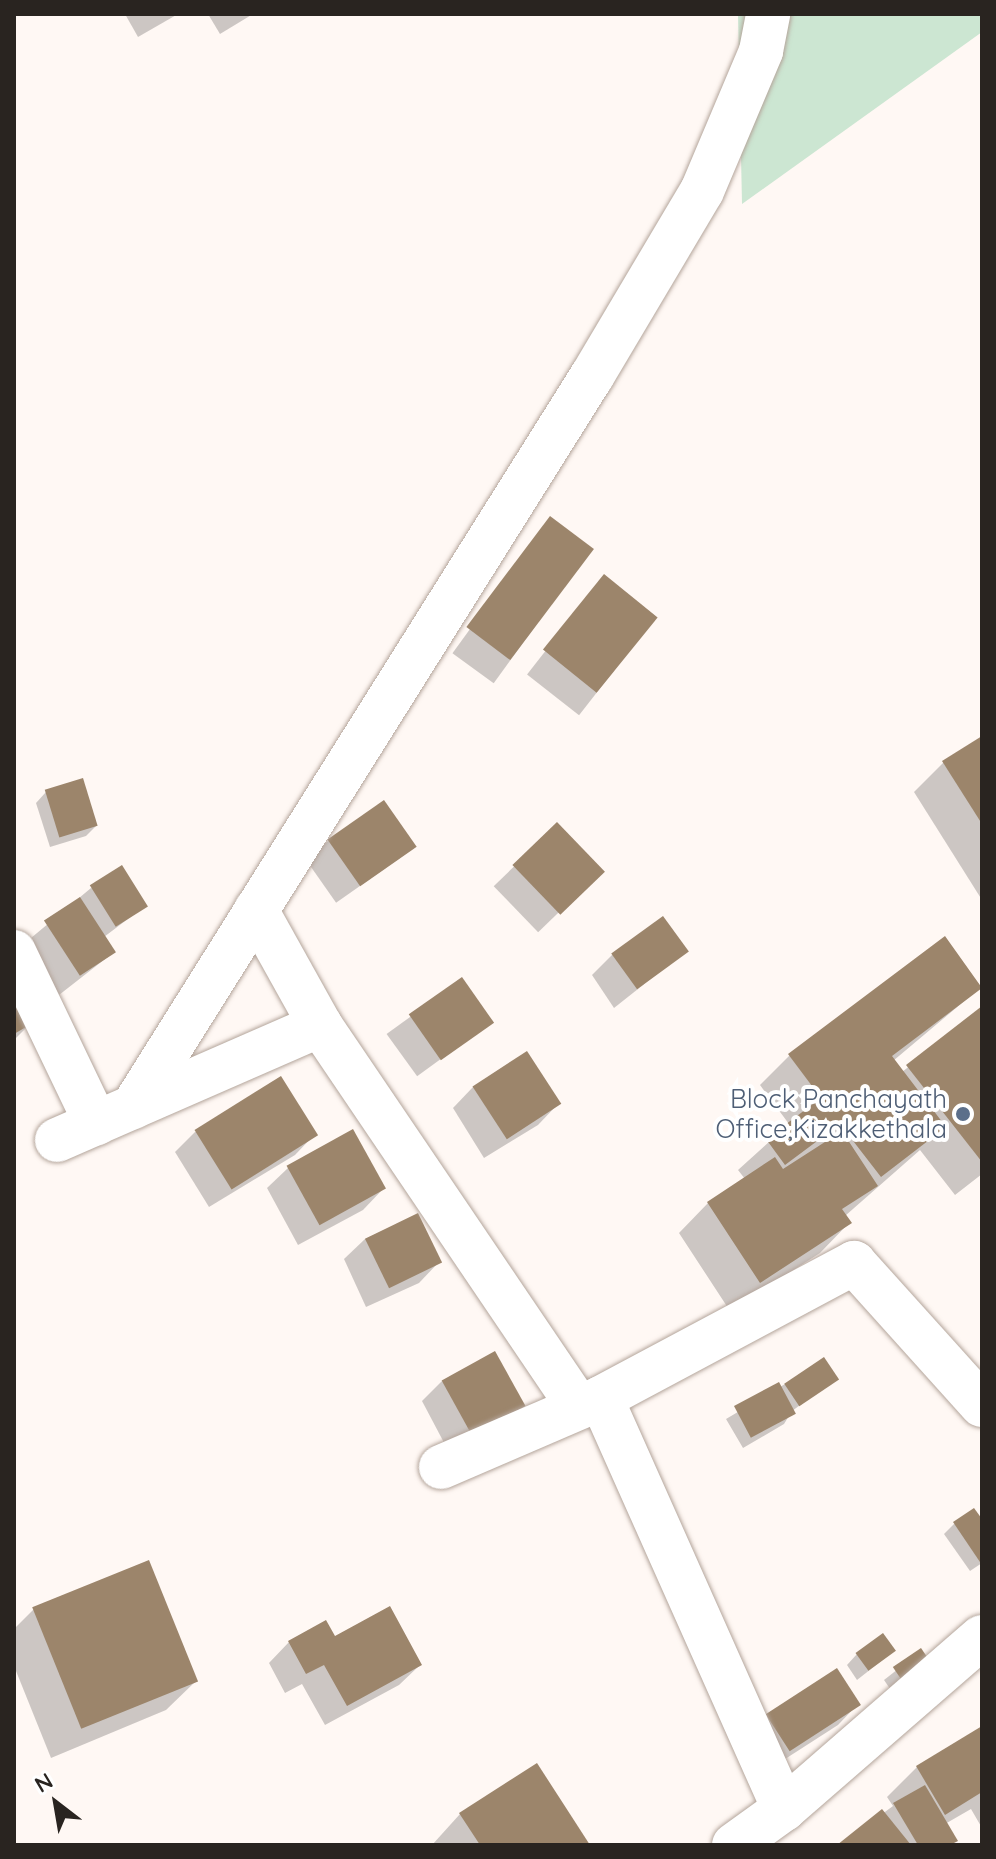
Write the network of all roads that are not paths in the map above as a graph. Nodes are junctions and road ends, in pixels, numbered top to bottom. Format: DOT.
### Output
graph roads {
  1 [pos="768,14"];
  2 [pos="256,910"];
  3 [pos="14,952"];
  4 [pos="320,1025"];
  5 [pos="115,1115"];
  6 [pos="57,1140"];
  7 [pos="589,1401"];
  8 [pos="982,1405"];
  9 [pos="441,1467"];
  10 [pos="982,1637"];
  11 [pos="784,1809"];
  12 [pos="734,1845"];
  1 -- 2 [label="street"];
  2 -- 4 [label="street"];
  2 -- 5 [label="street"];
  3 -- 5 [label="street"];
  4 -- 5 [label="street"];
  4 -- 7 [label="street"];
  5 -- 6 [label="street"];
  7 -- 8 [label="street"];
  7 -- 9 [label="street"];
  7 -- 11 [label="street"];
  10 -- 11 [label="street"];
  11 -- 12 [label="street"];
}
